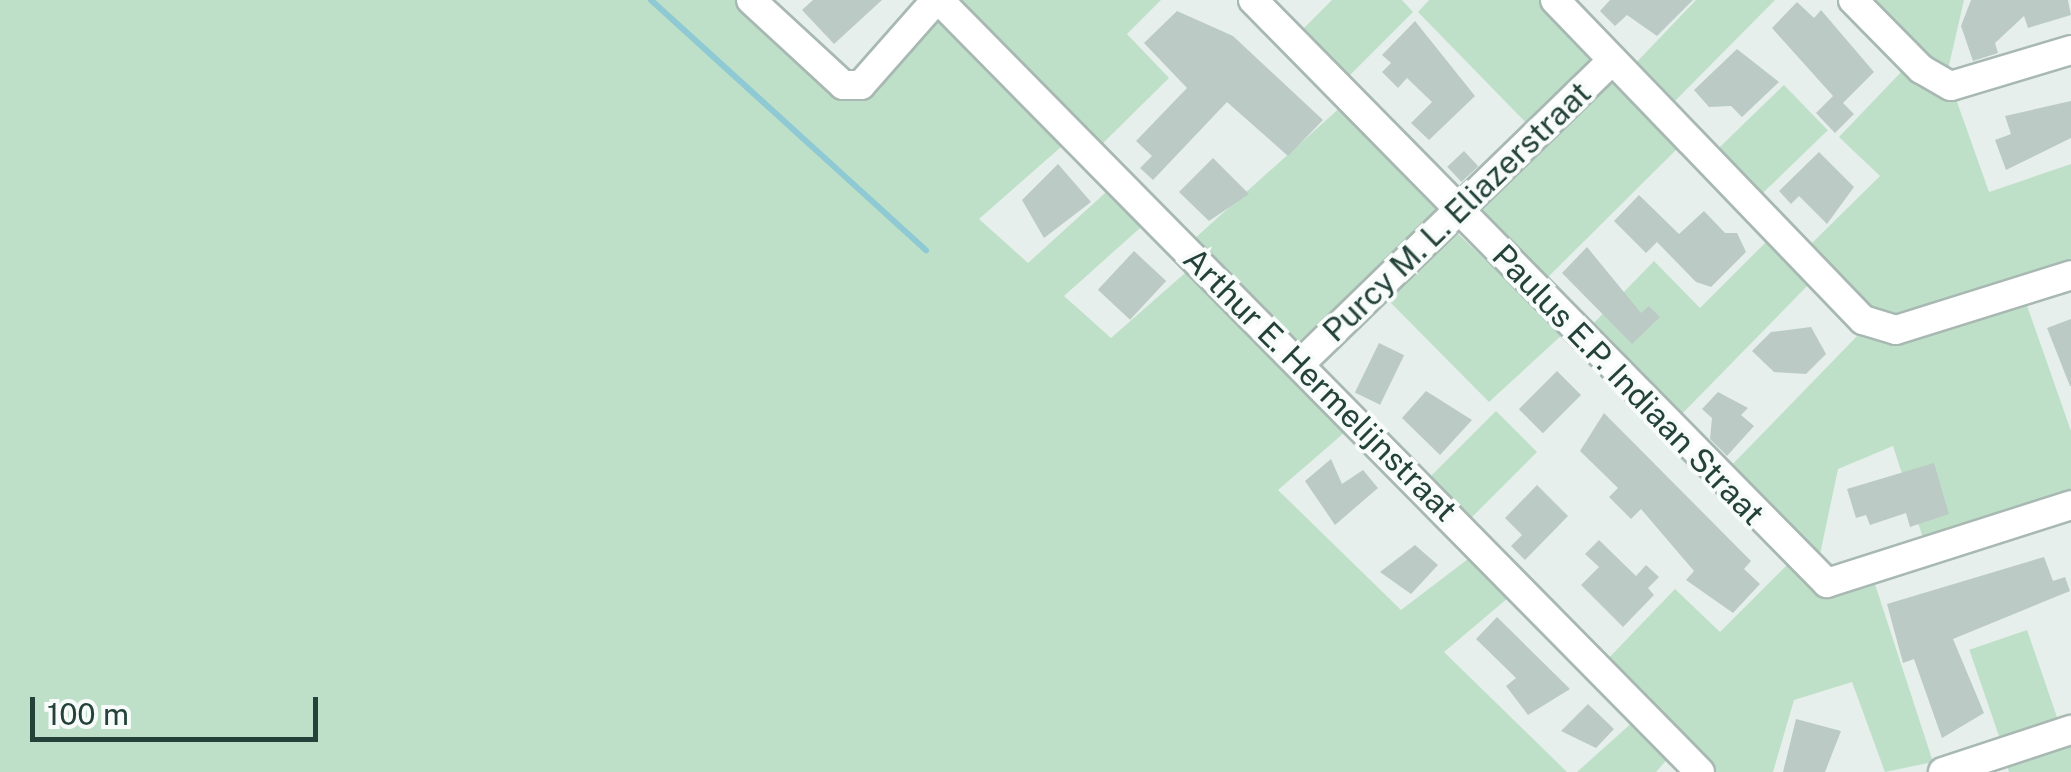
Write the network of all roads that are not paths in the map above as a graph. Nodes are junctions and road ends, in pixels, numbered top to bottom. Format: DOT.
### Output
graph roads {
  1 [pos="752,0"];
  2 [pos="937,0"];
  3 [pos="1253,0"];
  4 [pos="1554,0"];
  5 [pos="1853,0"];
  6 [pos="2071,50"];
  7 [pos="1614,60"];
  8 [pos="1459,210"];
  9 [pos="2071,275"];
  10 [pos="1300,364"];
  11 [pos="2071,505"];
  12 [pos="2071,730"];
  13 [pos="1700,772"];
  14 [pos="1943,772"];
  1 -- 2 [label="street"];
  2 -- 10 [label="street, Arthur E. Hermelijnstraat"];
  3 -- 8 [label="street, Paulus E.P. Indiaan Straat"];
  4 -- 7 [label="street"];
  5 -- 6 [label="street"];
  7 -- 8 [label="street, Purcy M. L. Eliazerstraat"];
  7 -- 9 [label="street"];
  8 -- 10 [label="street, Purcy M. L. Eliazerstraat"];
  8 -- 11 [label="street, Paulus E.P. Indiaan Straat"];
  10 -- 13 [label="street, Arthur E. Hermelijnstraat"];
  12 -- 14 [label="street"];
}
